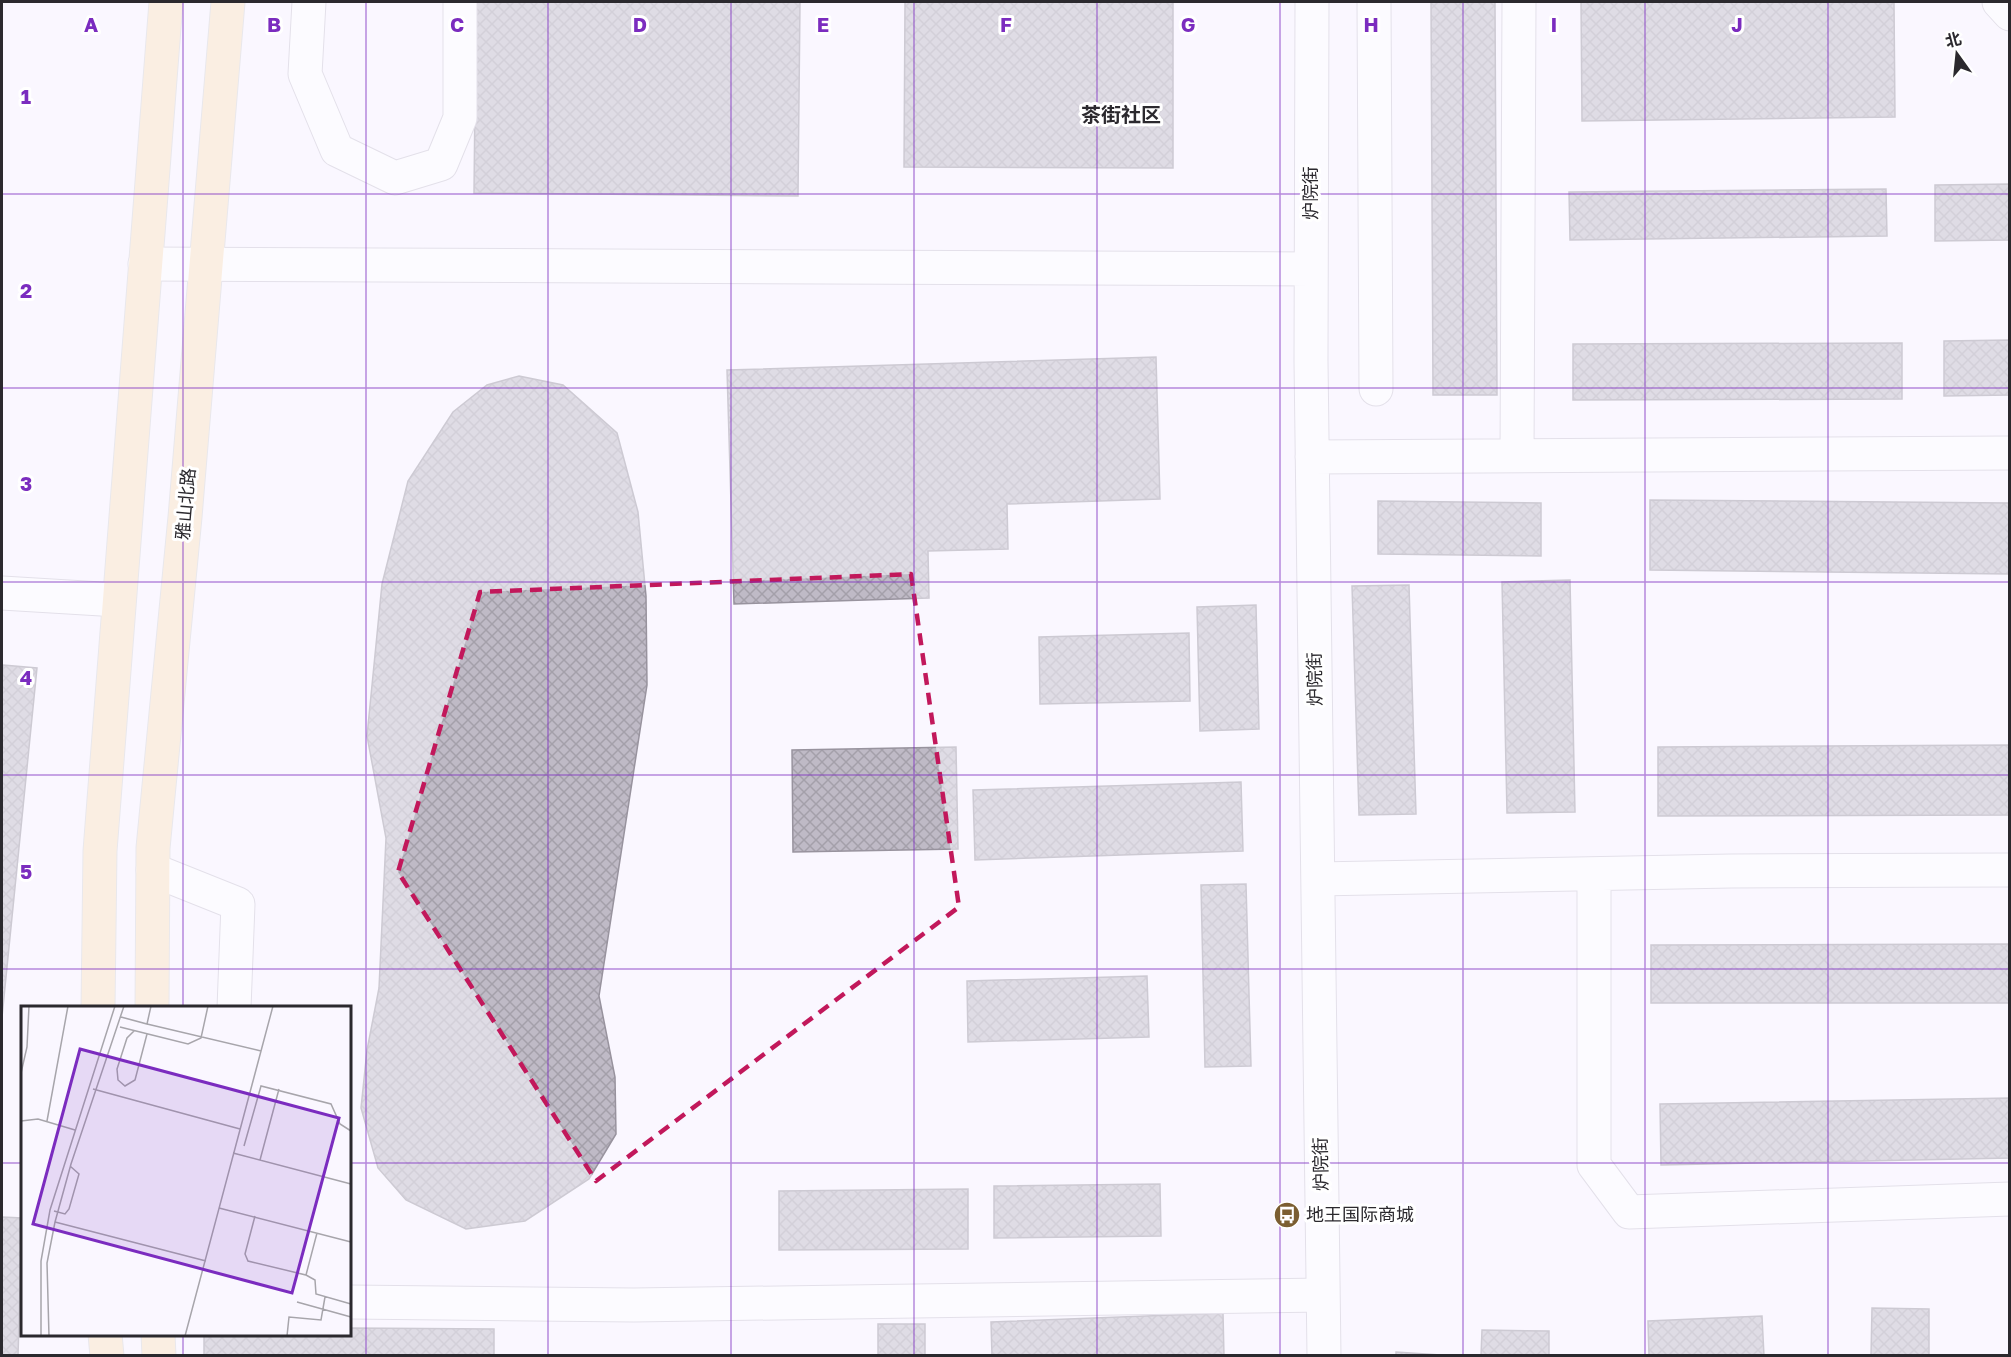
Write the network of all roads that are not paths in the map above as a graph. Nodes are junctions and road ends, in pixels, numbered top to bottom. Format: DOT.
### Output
graph roads {
  1 [pos="166,2"];
  2 [pos="228,2"];
  3 [pos="309,2"];
  4 [pos="460,2"];
  5 [pos="1312,2"];
  6 [pos="1374,2"];
  7 [pos="1518,2"];
  8 [pos="1999,2"];
  9 [pos="2010,14"];
  10 [pos="145,264"];
  11 [pos="206,264"];
  12 [pos="1311,269"];
  13 [pos="1376,389"];
  14 [pos="2010,453"];
  15 [pos="1517,456"];
  16 [pos="1312,457"];
  17 [pos="2,593"];
  18 [pos="118,600"];
  19 [pos="153,870"];
  20 [pos="2010,870"];
  21 [pos="1594,874"];
  22 [pos="1318,879"];
  23 [pos="98,1006"];
  24 [pos="152,1006"];
  25 [pos="234,1006"];
  26 [pos="2010,1199"];
  27 [pos="1323,1295"];
  28 [pos="351,1302"];
  29 [pos="105,1336"];
  30 [pos="158,1336"];
  31 [pos="107,1356"];
  32 [pos="159,1356"];
  33 [pos="1324,1356"];
  1 -- 10 [label="main road"];
  2 -- 11 [label="main road, 雅山北路"];
  3 -- 4 [label="street"];
  5 -- 12 [label="street, 炉院街"];
  6 -- 13 [label="street"];
  7 -- 15 [label="street"];
  8 -- 9 [label="street"];
  10 -- 11 [label="street"];
  10 -- 18 [label="main road"];
  11 -- 12 [label="street"];
  11 -- 19 [label="main road, 雅山北路"];
  12 -- 16 [label="street, 炉院街"];
  14 -- 15 [label="street"];
  15 -- 16 [label="street"];
  16 -- 22 [label="street, 炉院街"];
  17 -- 18 [label="street"];
  18 -- 23 [label="main road"];
  19 -- 24 [label="main road, 雅山北路"];
  19 -- 25 [label="street"];
  20 -- 21 [label="street"];
  21 -- 22 [label="street"];
  21 -- 26 [label="street"];
  22 -- 27 [label="street, 炉院街"];
  27 -- 28 [label="street"];
  27 -- 33 [label="street, 炉院街"];
  29 -- 31 [label="main road"];
  30 -- 32 [label="main road"];
}
